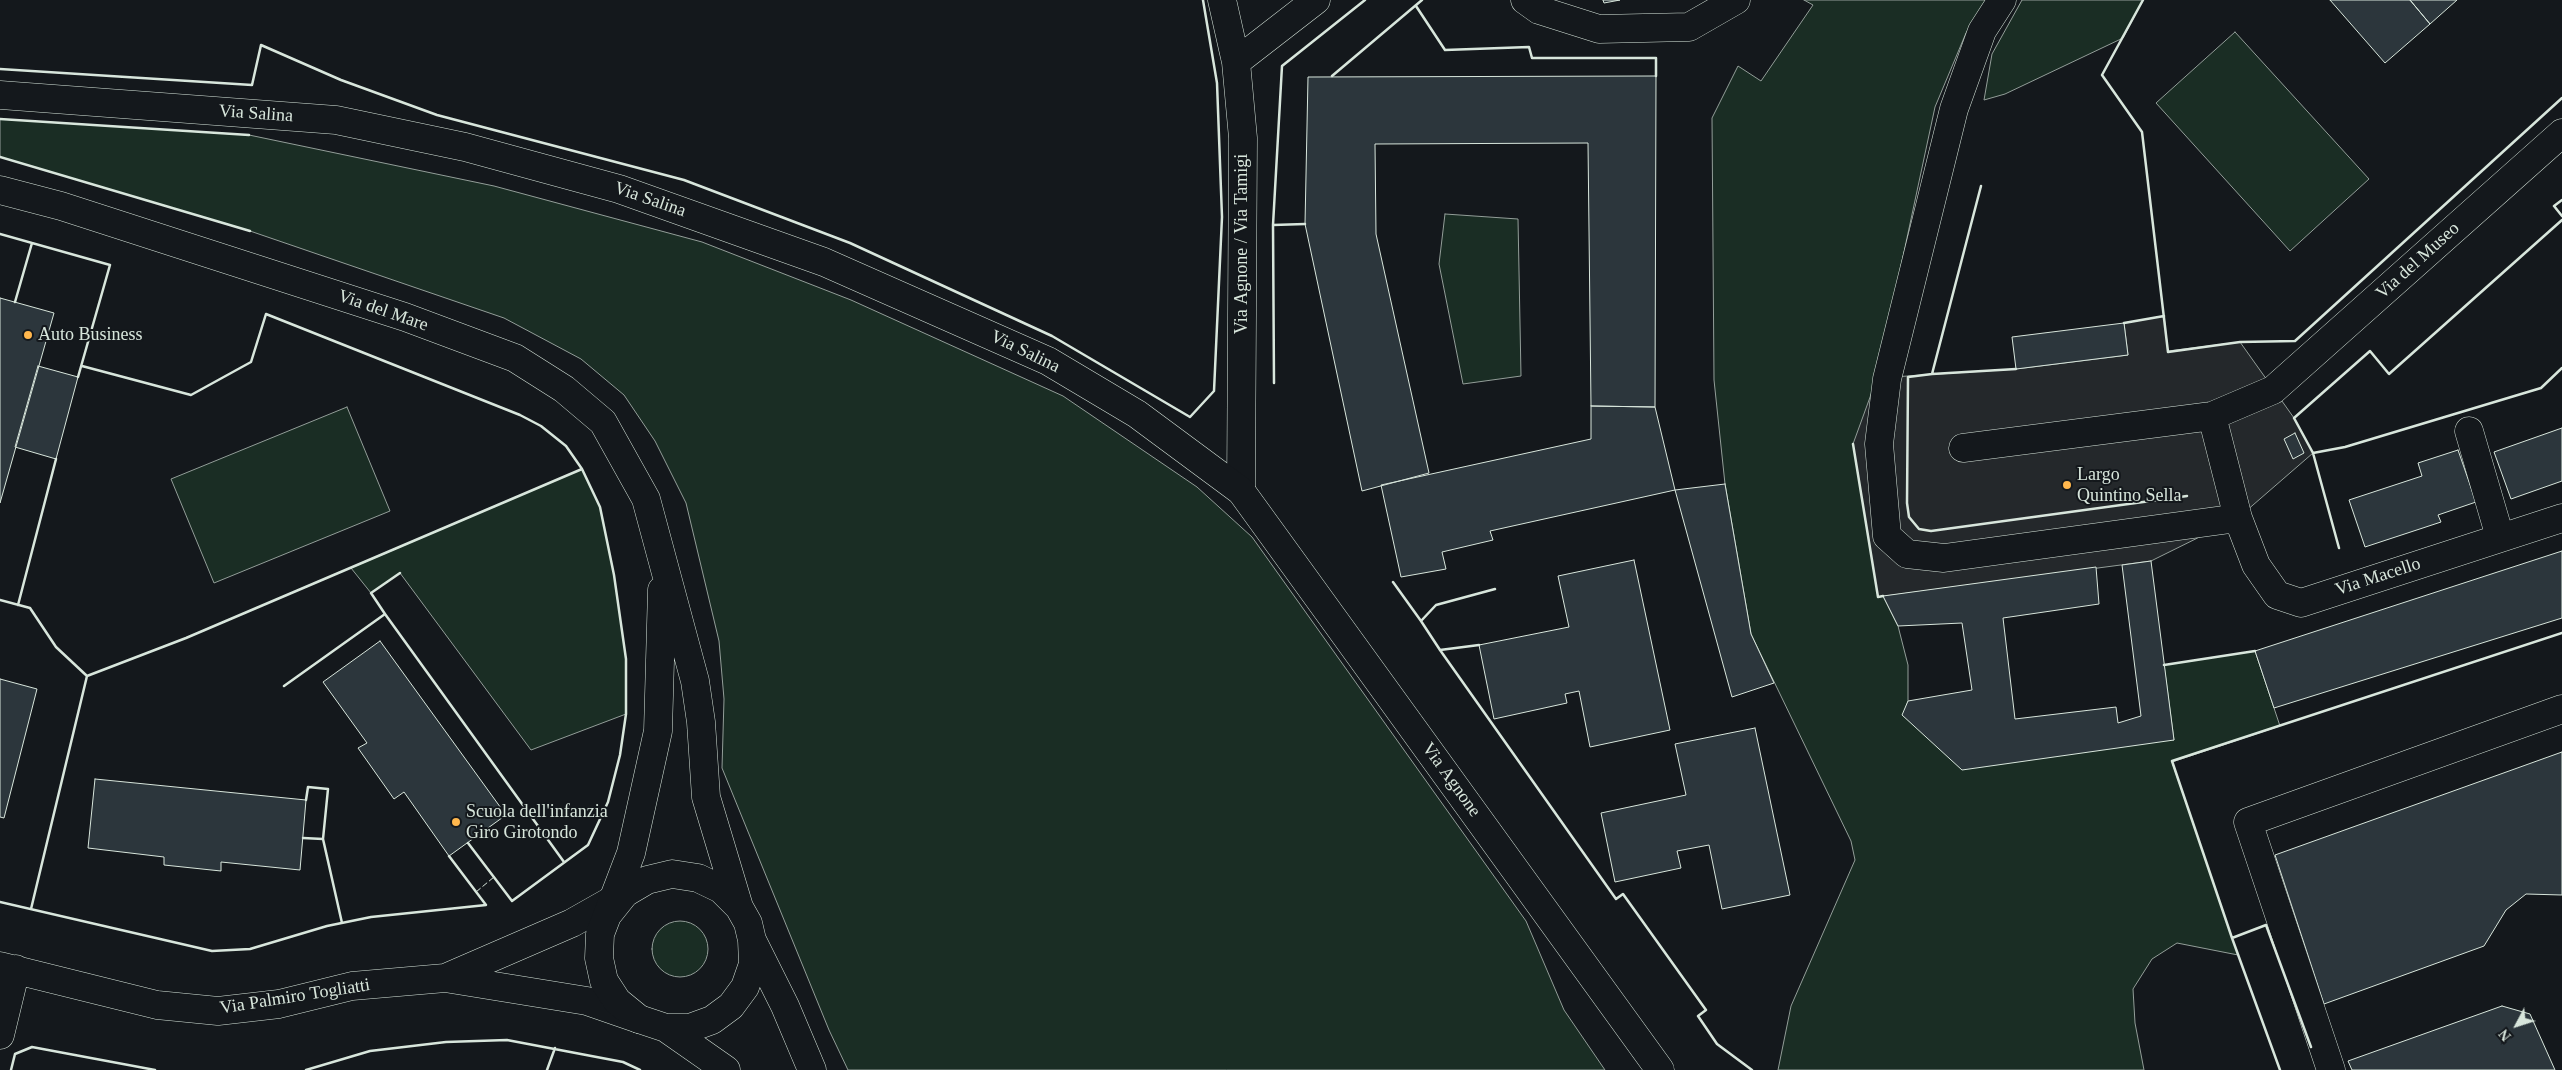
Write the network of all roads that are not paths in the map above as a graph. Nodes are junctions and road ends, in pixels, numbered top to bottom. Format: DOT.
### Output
graph roads {
  1 [pos="1316,0"];
  2 [pos="1525,0"];
  3 [pos="1736,0"];
  4 [pos="2002,0"];
  5 [pos="1230,5"];
  6 [pos="1236,62"];
  7 [pos="0,95"];
  8 [pos="2562,133"];
  9 [pos="0,190"];
  10 [pos="2212,416"];
  11 [pos="2469,431"];
  12 [pos="1963,448"];
  13 [pos="1241,491"];
  14 [pos="2238,518"];
  15 [pos="2562,518"];
  16 [pos="2500,537"];
  17 [pos="662,561"];
  18 [pos="2562,709"];
  19 [pos="616,902"];
  20 [pos="739,907"];
  21 [pos="752,940"];
  22 [pos="8,968"];
  23 [pos="446,978"];
  24 [pos="639,1019"];
  25 [pos="666,1028"];
  26 [pos="0,1035"];
  27 [pos="726,1070"];
  28 [pos="812,1070"];
  29 [pos="1660,1070"];
  30 [pos="2332,1070"];
  1 -- 6 [label="main road"];
  2 -- 3 [label="main road"];
  4 -- 14 [label="main road"];
  5 -- 6 [label="main road, Via Agnone / Via Tamigi"];
  6 -- 13 [label="main road, Via Agnone / Via Tamigi"];
  7 -- 13 [label="main road, Via Salina"];
  8 -- 10 [label="main road, Via del Museo"];
  9 -- 17 [label="main road, Via del Mare"];
  10 -- 12 [label="main road, Via del Museo"];
  10 -- 14 [label="main road, Via Macello"];
  11 -- 16 [label="main road"];
  13 -- 29 [label="main road, Via Agnone"];
  14 -- 16 [label="main road, Via Macello"];
  15 -- 16 [label="main road, Via Macello"];
  17 -- 19 [label="main road"];
  17 -- 20 [label="main road"];
  18 -- 30 [label="main road"];
  19 -- 20 [label="main road"];
  19 -- 23 [label="main road"];
  19 -- 24 [label="main road"];
  20 -- 21 [label="main road"];
  21 -- 25 [label="main road"];
  21 -- 28 [label="main road"];
  22 -- 23 [label="main road, Via Palmiro Togliatti"];
  22 -- 26 [label="main road"];
  23 -- 24 [label="main road"];
  24 -- 25 [label="main road"];
  25 -- 27 [label="main road"];
}
